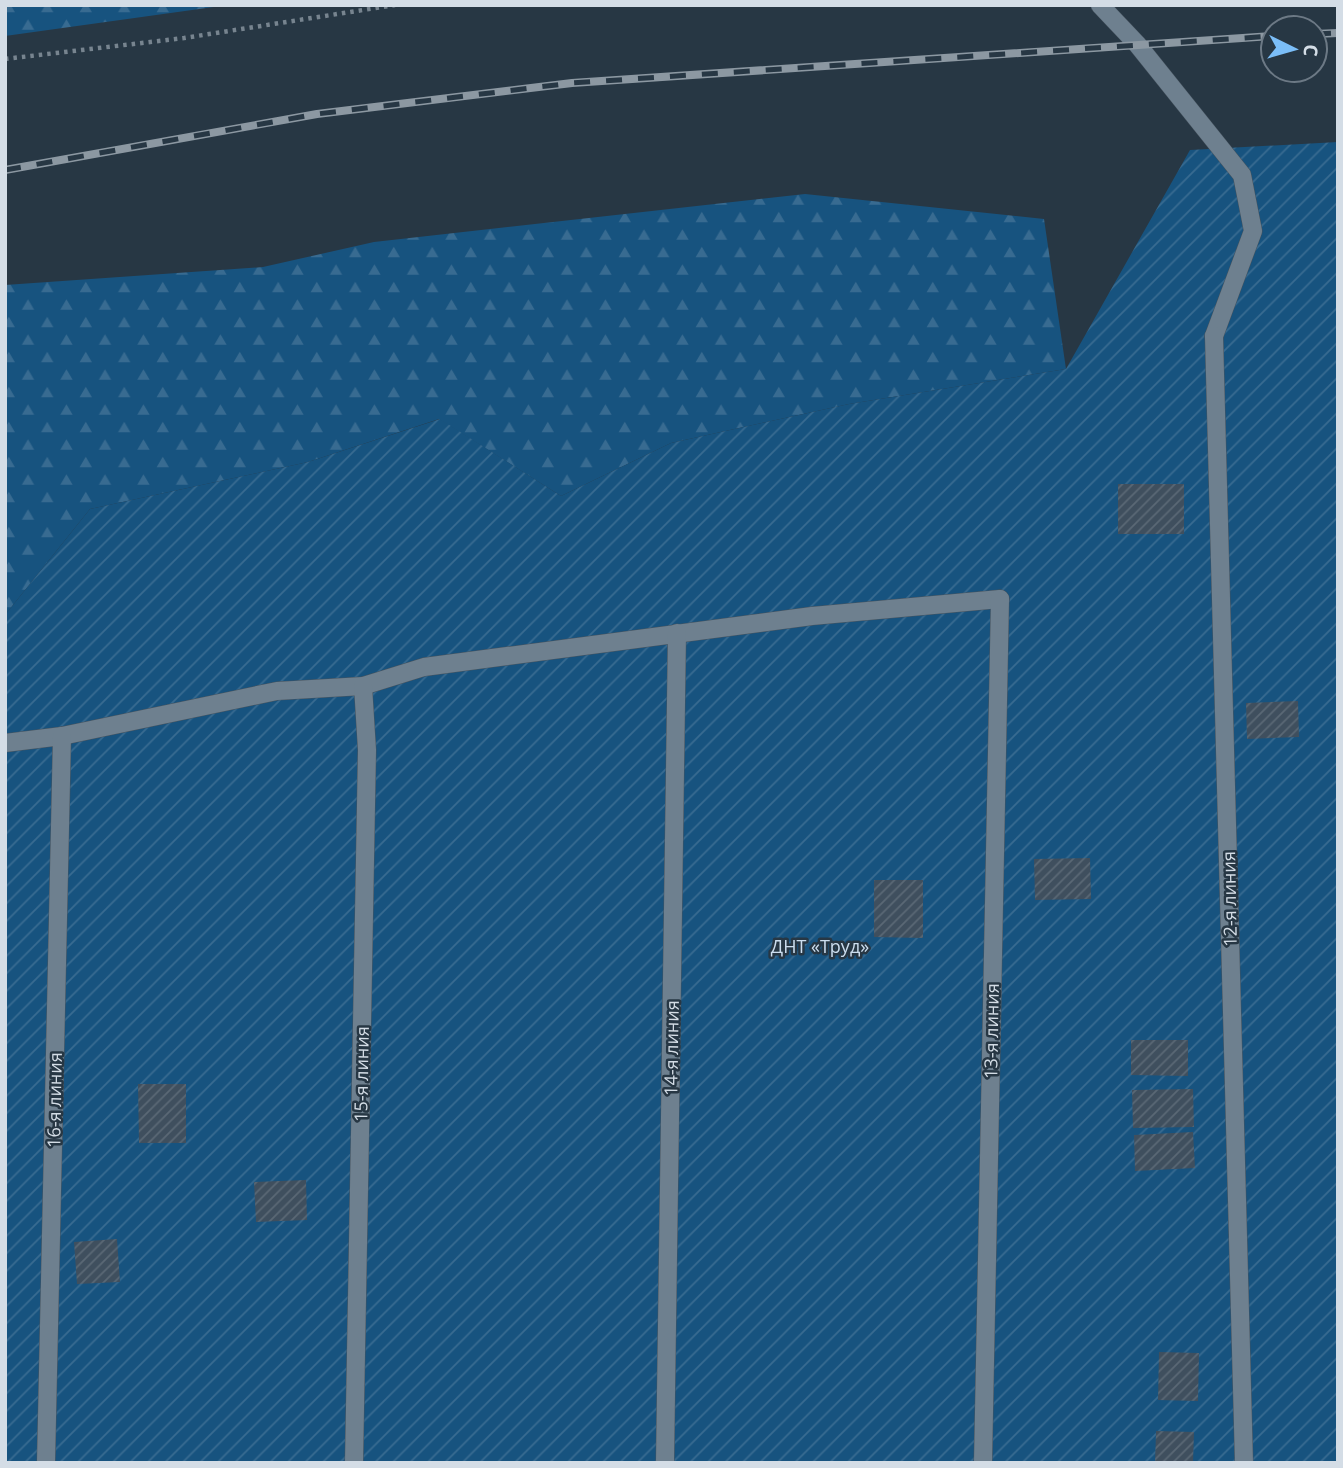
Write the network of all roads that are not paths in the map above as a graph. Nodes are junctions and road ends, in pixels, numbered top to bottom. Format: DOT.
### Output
graph roads {
  1 [pos="1100,5"];
  2 [pos="677,632"];
  3 [pos="363,686"];
  4 [pos="62,736"];
  5 [pos="5,743"];
  6 [pos="46,1463"];
  7 [pos="355,1463"];
  8 [pos="665,1463"];
  9 [pos="983,1463"];
  10 [pos="1244,1463"];
  1 -- 10 [label="street, 12-я линия"];
  2 -- 3 [label="street"];
  2 -- 8 [label="street, 14-я линия"];
  2 -- 9 [label="street, 13-я линия"];
  3 -- 4 [label="street"];
  3 -- 7 [label="street, 15-я линия"];
  4 -- 5 [label="street"];
  4 -- 6 [label="street, 16-я линия"];
}
